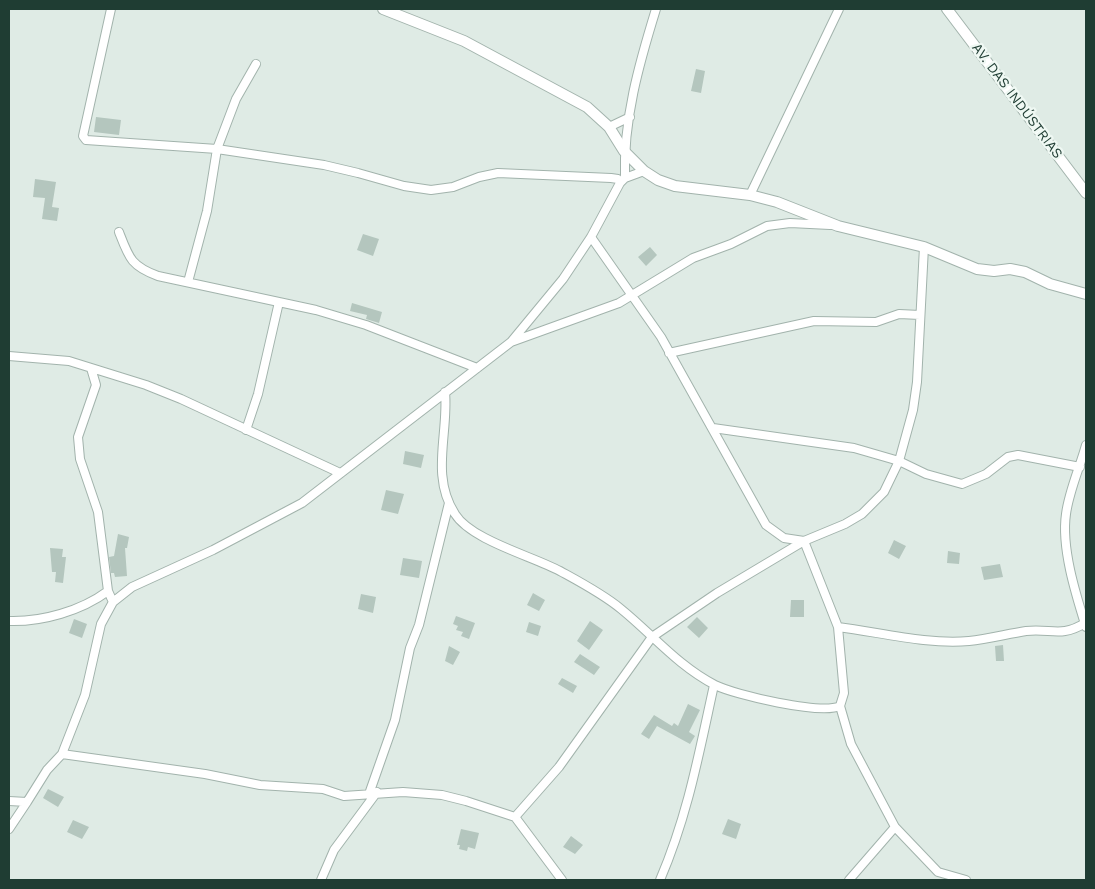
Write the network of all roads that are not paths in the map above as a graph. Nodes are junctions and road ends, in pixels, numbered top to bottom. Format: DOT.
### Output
graph roads {
  1 [pos="111,9"];
  2 [pos="383,9"];
  3 [pos="656,9"];
  4 [pos="840,9"];
  5 [pos="947,9"];
  6 [pos="256,64"];
  7 [pos="630,117"];
  8 [pos="609,127"];
  9 [pos="217,149"];
  10 [pos="624,151"];
  11 [pos="644,171"];
  12 [pos="623,181"];
  13 [pos="1086,193"];
  14 [pos="750,195"];
  15 [pos="838,226"];
  16 [pos="119,232"];
  17 [pos="591,237"];
  18 [pos="924,247"];
  19 [pos="188,282"];
  20 [pos="1086,294"];
  21 [pos="633,296"];
  22 [pos="279,302"];
  23 [pos="920,315"];
  24 [pos="511,342"];
  25 [pos="669,353"];
  26 [pos="9,356"];
  27 [pos="91,368"];
  28 [pos="477,368"];
  29 [pos="112,375"];
  30 [pos="96,385"];
  31 [pos="445,392"];
  32 [pos="713,428"];
  33 [pos="246,430"];
  34 [pos="1086,444"];
  35 [pos="899,460"];
  36 [pos="1080,466"];
  37 [pos="340,474"];
  38 [pos="449,503"];
  39 [pos="460,521"];
  40 [pos="444,524"];
  41 [pos="804,541"];
  42 [pos="108,592"];
  43 [pos="1078,595"];
  44 [pos="1086,596"];
  45 [pos="113,602"];
  46 [pos="9,621"];
  47 [pos="1086,625"];
  48 [pos="838,627"];
  49 [pos="652,637"];
  50 [pos="714,685"];
  51 [pos="840,706"];
  52 [pos="62,754"];
  53 [pos="373,793"];
  54 [pos="9,801"];
  55 [pos="27,802"];
  56 [pos="516,817"];
  57 [pos="895,828"];
  58 [pos="9,829"];
  59 [pos="321,880"];
  60 [pos="562,880"];
  61 [pos="660,880"];
  62 [pos="850,880"];
  63 [pos="966,880"];
  1 -- 9 [label="street"];
  2 -- 8 [label="street"];
  3 -- 7 [label="street"];
  4 -- 14 [label="street"];
  5 -- 13 [label="street, AV. DAS INDÚSTRIAS"];
  6 -- 9 [label="street"];
  7 -- 8 [label="street"];
  7 -- 10 [label="street"];
  8 -- 10 [label="street"];
  9 -- 12 [label="street"];
  9 -- 19 [label="street"];
  10 -- 11 [label="street"];
  10 -- 12 [label="street"];
  11 -- 12 [label="street"];
  11 -- 14 [label="street"];
  12 -- 17 [label="street"];
  14 -- 15 [label="street"];
  15 -- 18 [label="street"];
  15 -- 21 [label="street"];
  16 -- 19 [label="street"];
  17 -- 21 [label="street"];
  17 -- 24 [label="street"];
  18 -- 20 [label="street"];
  18 -- 23 [label="street"];
  19 -- 22 [label="street"];
  21 -- 24 [label="street"];
  21 -- 25 [label="street"];
  22 -- 28 [label="street"];
  22 -- 33 [label="street"];
  23 -- 25 [label="street"];
  23 -- 35 [label="street"];
  24 -- 28 [label="street"];
  25 -- 32 [label="street"];
  26 -- 27 [label="street"];
  27 -- 29 [label="street"];
  27 -- 30 [label="street"];
  28 -- 31 [label="street"];
  29 -- 30 [label="street"];
  29 -- 33 [label="street"];
  30 -- 42 [label="street"];
  31 -- 37 [label="street"];
  31 -- 38 [label="street"];
  32 -- 35 [label="street"];
  32 -- 41 [label="street"];
  33 -- 37 [label="street"];
  34 -- 36 [label="street"];
  35 -- 36 [label="street"];
  35 -- 41 [label="street"];
  36 -- 43 [label="street"];
  37 -- 45 [label="street"];
  38 -- 39 [label="street"];
  38 -- 40 [label="street"];
  39 -- 40 [label="street"];
  39 -- 49 [label="street"];
  40 -- 53 [label="street"];
  41 -- 48 [label="street"];
  41 -- 49 [label="street"];
  42 -- 45 [label="street"];
  42 -- 46 [label="street"];
  43 -- 44 [label="street"];
  43 -- 47 [label="street"];
  45 -- 52 [label="street"];
  47 -- 48 [label="street"];
  48 -- 51 [label="street"];
  49 -- 50 [label="street"];
  49 -- 56 [label="street"];
  50 -- 51 [label="street"];
  50 -- 61 [label="street"];
  51 -- 57 [label="street"];
  52 -- 53 [label="street"];
  52 -- 55 [label="street"];
  53 -- 56 [label="street"];
  53 -- 59 [label="street"];
  54 -- 55 [label="street"];
  55 -- 58 [label="street"];
  56 -- 60 [label="street"];
  57 -- 62 [label="street"];
  57 -- 63 [label="street"];
}
